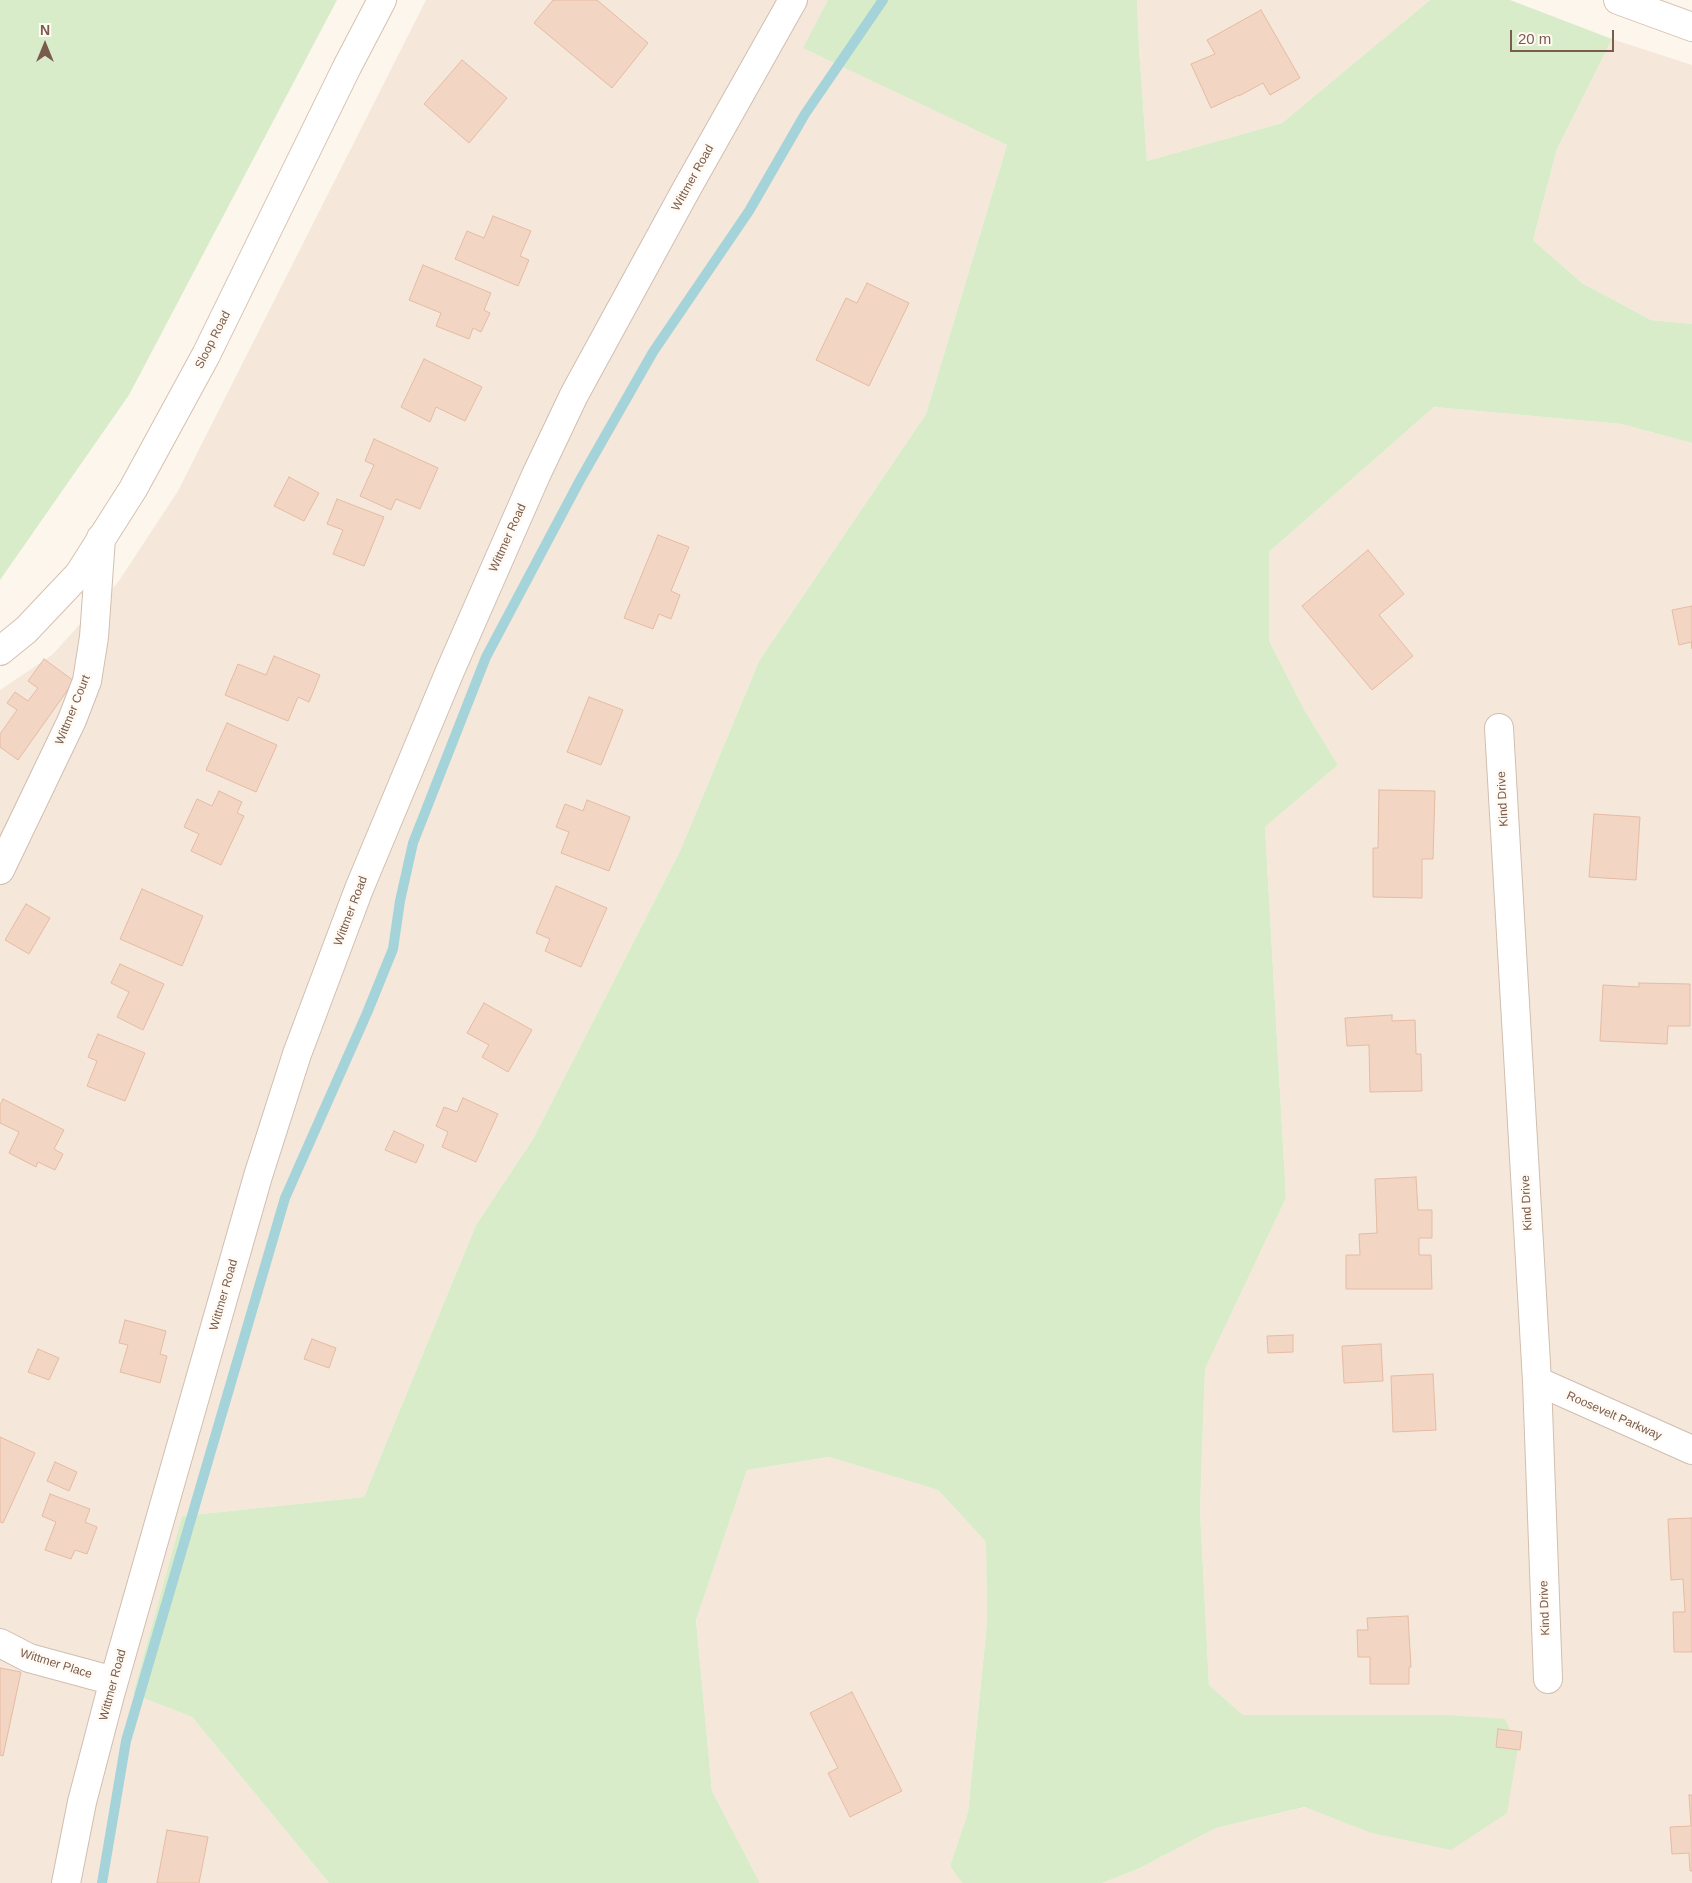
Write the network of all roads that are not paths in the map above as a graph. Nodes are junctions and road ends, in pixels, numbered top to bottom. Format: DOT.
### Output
graph roads {
  1 [pos="382,0"];
  2 [pos="793,0"];
  3 [pos="1618,0"];
  4 [pos="1692,27"];
  5 [pos="101,538"];
  6 [pos="0,651"];
  7 [pos="1499,728"];
  8 [pos="0,870"];
  9 [pos="1537,1382"];
  10 [pos="1692,1450"];
  11 [pos="0,1644"];
  12 [pos="1548,1679"];
  13 [pos="114,1681"];
  14 [pos="66,1883"];
  1 -- 5 [label="street, Sloop Road"];
  2 -- 13 [label="street, Wittmer Road"];
  3 -- 4 [label="street"];
  5 -- 6 [label="street, Sloop Road"];
  5 -- 8 [label="street, Wittmer Court"];
  7 -- 9 [label="street, Kind Drive"];
  9 -- 10 [label="street, Roosevelt Parkway"];
  9 -- 12 [label="street, Kind Drive"];
  11 -- 13 [label="street, Wittmer Place"];
  13 -- 14 [label="street, Wittmer Road"];
}
